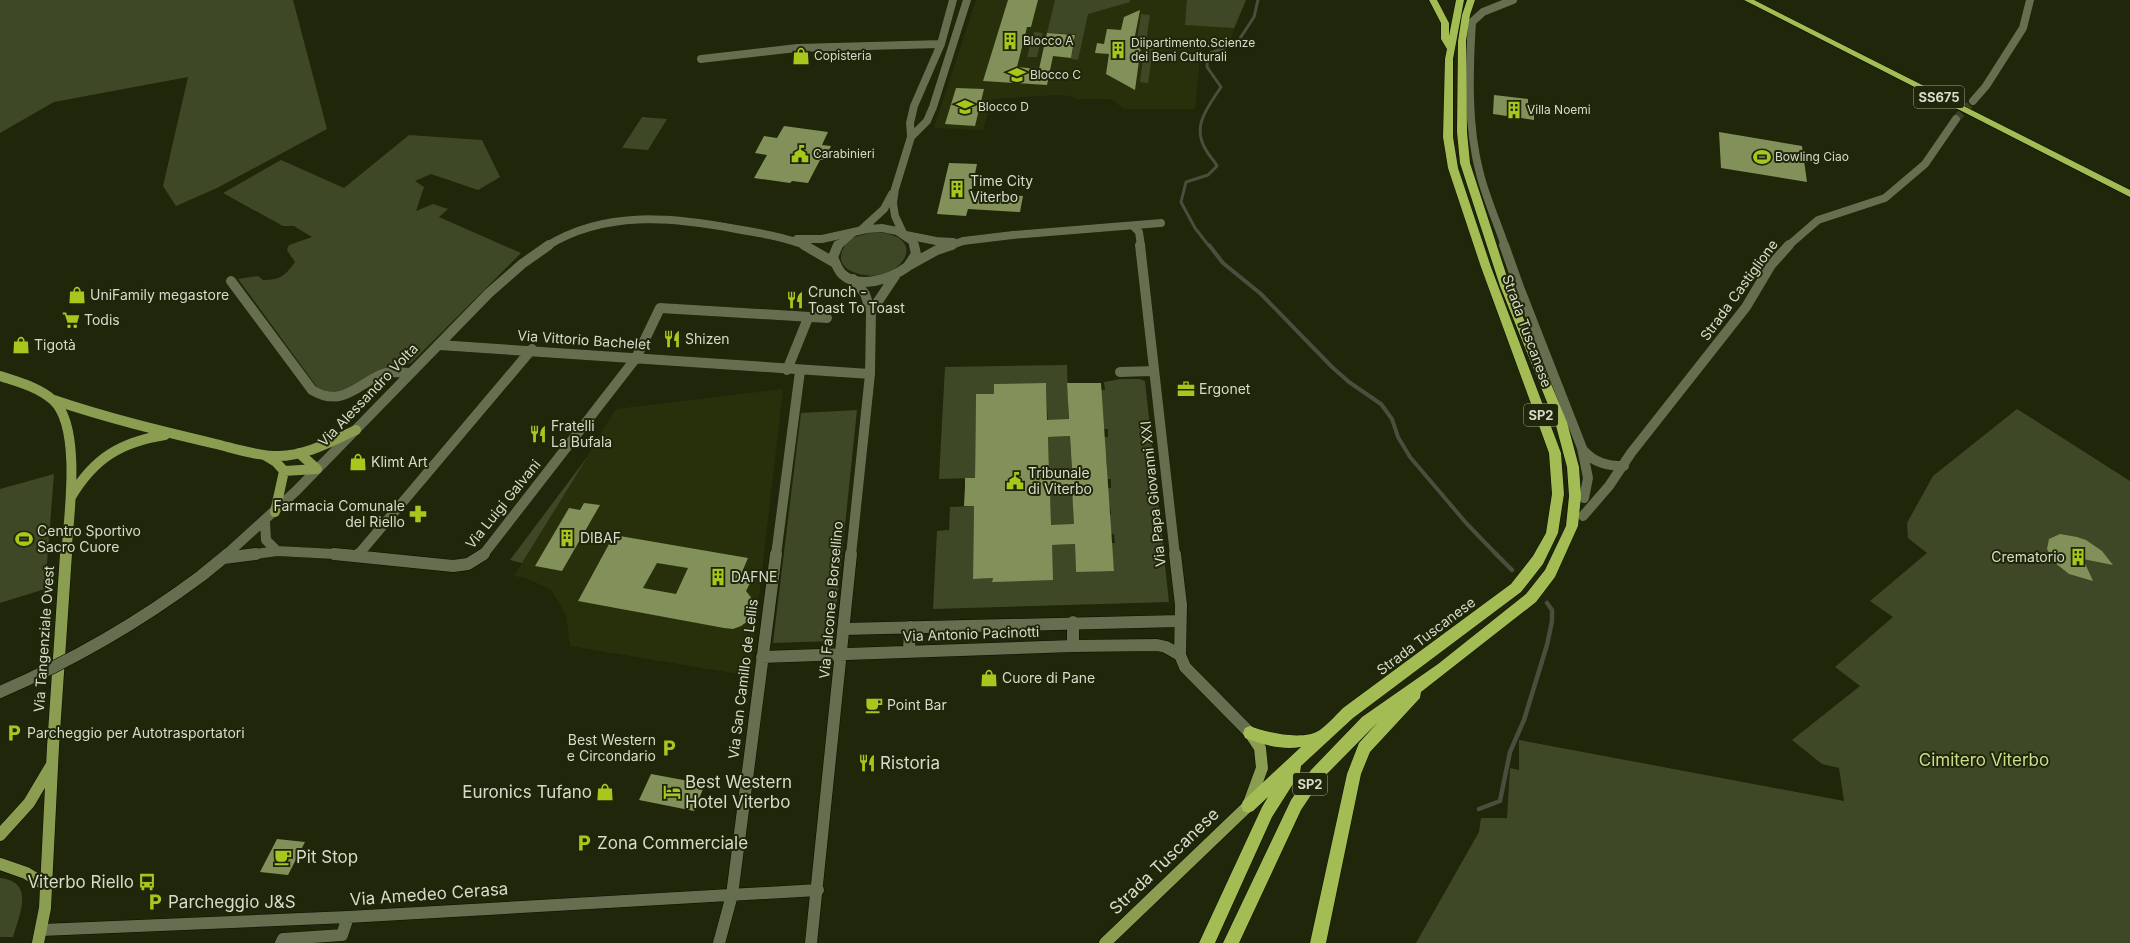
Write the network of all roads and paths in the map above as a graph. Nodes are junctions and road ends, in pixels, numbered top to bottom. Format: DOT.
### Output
graph roads {
  1 [pos="953,0"];
  2 [pos="967,0"];
  3 [pos="1432,0"];
  4 [pos="1460,0"];
  5 [pos="1471,0"];
  6 [pos="1475,0"];
  7 [pos="1513,0"];
  8 [pos="1748,0"];
  9 [pos="1762,0"];
  10 [pos="2030,0"];
  11 [pos="1472,22"];
  12 [pos="941,44"];
  13 [pos="1450,53"];
  14 [pos="701,60"];
  15 [pos="1972,101"];
  16 [pos="1956,119"];
  17 [pos="911,137"];
  18 [pos="2130,185"];
  19 [pos="895,189"];
  20 [pos="2130,194"];
  21 [pos="1161,224"];
  22 [pos="1134,227"];
  23 [pos="857,231"];
  24 [pos="904,234"];
  25 [pos="787,239"];
  26 [pos="963,241"];
  27 [pos="835,264"];
  28 [pos="910,265"];
  29 [pos="895,276"];
  30 [pos="853,279"];
  31 [pos="231,281"];
  32 [pos="871,312"];
  33 [pos="808,318"];
  34 [pos="827,318"];
  35 [pos="439,344"];
  36 [pos="532,349"];
  37 [pos="636,358"];
  38 [pos="787,370"];
  39 [pos="1154,370"];
  40 [pos="800,371"];
  41 [pos="1120,372"];
  42 [pos="410,373"];
  43 [pos="870,374"];
  44 [pos="0,376"];
  45 [pos="53,400"];
  46 [pos="356,430"];
  47 [pos="175,435"];
  48 [pos="1581,449"];
  49 [pos="299,453"];
  50 [pos="262,454"];
  51 [pos="1624,466"];
  52 [pos="317,469"];
  53 [pos="284,472"];
  54 [pos="1584,498"];
  55 [pos="70,499"];
  56 [pos="275,512"];
  57 [pos="1582,516"];
  58 [pos="266,521"];
  59 [pos="1572,526"];
  60 [pos="266,540"];
  61 [pos="242,542"];
  62 [pos="277,551"];
  63 [pos="358,555"];
  64 [pos="224,558"];
  65 [pos="1179,621"];
  66 [pos="1073,622"];
  67 [pos="910,627"];
  68 [pos="844,629"];
  69 [pos="1073,646"];
  70 [pos="909,651"];
  71 [pos="841,654"];
  72 [pos="1180,655"];
  73 [pos="762,657"];
  74 [pos="1443,668"];
  75 [pos="0,692"];
  76 [pos="1250,733"];
  77 [pos="1322,736"];
  78 [pos="1304,753"];
  79 [pos="52,764"];
  80 [pos="1248,806"];
  81 [pos="0,835"];
  82 [pos="0,864"];
  83 [pos="46,885"];
  84 [pos="818,890"];
  85 [pos="732,895"];
  86 [pos="348,917"];
  87 [pos="40,937"];
  88 [pos="281,943"];
  89 [pos="719,943"];
  90 [pos="811,943"];
  91 [pos="1105,943"];
  92 [pos="1208,943"];
  93 [pos="1231,943"];
  94 [pos="1318,943"];
  1 -- 12 [label="street"];
  2 -- 17 [label="street"];
  3 -- 13 [label="highway"];
  4 -- 13 [label="highway, Strada Tuscanese / SP2"];
  5 -- 59 [label="highway, Strada Tuscanese / SP2"];
  6 -- 11 [label="highway"];
  7 -- 11 [label="street"];
  8 -- 20 [label="highway, SS675"];
  9 -- 18 [label="highway, SS675"];
  10 -- 15 [label="street"];
  11 -- 48 [label="street, Strada Tuscanese"];
  12 -- 14 [label="street"];
  12 -- 17 [label="street"];
  13 -- 77 [label="highway, Strada Tuscanese / SP2"];
  16 -- 51 [label="street, Strada Castiglione"];
  17 -- 19 [label="street"];
  19 -- 23 [label="street"];
  19 -- 24 [label="street"];
  21 -- 22 [label="street"];
  22 -- 26 [label="street"];
  22 -- 39 [label="street, Via Papa Giovanni XXI"];
  23 -- 24 [label="street"];
  23 -- 25 [label="street, Via Alessandro Volta"];
  23 -- 27 [label="street"];
  24 -- 26 [label="street"];
  24 -- 28 [label="street"];
  25 -- 27 [label="street, Via Alessandro Volta"];
  25 -- 35 [label="street, Via Alessandro Volta"];
  26 -- 28 [label="street"];
  27 -- 30 [label="street"];
  28 -- 29 [label="street"];
  29 -- 30 [label="street"];
  29 -- 32 [label="street"];
  30 -- 32 [label="street, Via Falcone e Borsellino"];
  31 -- 42 [label="street"];
  32 -- 43 [label="street, Via Falcone e Borsellino"];
  33 -- 34 [label="street, Via Luigi Galvani"];
  33 -- 37 [label="street, Via Luigi Galvani"];
  33 -- 38 [label="street"];
  35 -- 36 [label="street, Via Vittorio Bachelet"];
  35 -- 42 [label="street, Via Alessandro Volta"];
  36 -- 37 [label="street, Via Vittorio Bachelet"];
  36 -- 63 [label="street"];
  37 -- 38 [label="street, Via Vittorio Bachelet"];
  37 -- 63 [label="street, Via Luigi Galvani"];
  38 -- 40 [label="street, Via Vittorio Bachelet"];
  39 -- 41 [label="street"];
  39 -- 65 [label="street, Via Papa Giovanni XXI"];
  40 -- 43 [label="street, Via Vittorio Bachelet"];
  40 -- 73 [label="street, Via San Camillo de Lellis"];
  42 -- 46 [label="street, Via Alessandro Volta"];
  43 -- 68 [label="street, Via Falcone e Borsellino"];
  44 -- 45 [label="main road, Via Tangenziale Ovest"];
  45 -- 47 [label="main road"];
  45 -- 55 [label="main road, Via Tangenziale Ovest"];
  46 -- 49 [label="main road"];
  46 -- 52 [label="street, Via Alessandro Volta"];
  47 -- 50 [label="main road"];
  47 -- 55 [label="main road"];
  48 -- 51 [label="street"];
  48 -- 54 [label="street, Strada Tuscanese"];
  49 -- 50 [label="main road"];
  49 -- 52 [label="main road"];
  50 -- 53 [label="main road"];
  51 -- 57 [label="street, Strada Castiglione"];
  52 -- 53 [label="main road"];
  52 -- 56 [label="street, Via Alessandro Volta"];
  53 -- 56 [label="main road"];
  55 -- 79 [label="main road, Via Tangenziale Ovest"];
  56 -- 58 [label="street, Via Alessandro Volta"];
  57 -- 59 [label="highway"];
  58 -- 60 [label="street"];
  58 -- 61 [label="street, Via Alessandro Volta"];
  59 -- 74 [label="highway, Strada Tuscanese / SP2"];
  60 -- 61 [label="street"];
  60 -- 62 [label="street"];
  61 -- 64 [label="street, Via Alessandro Volta"];
  62 -- 63 [label="street, Via Luigi Galvani"];
  62 -- 64 [label="street, Via Luigi Galvani"];
  64 -- 75 [label="street, Via Alessandro Volta, bridge"];
  65 -- 66 [label="street, Via Antonio Pacinotti"];
  65 -- 72 [label="street, Via Papa Giovanni XXI"];
  66 -- 67 [label="street, Via Antonio Pacinotti"];
  66 -- 69 [label="street"];
  67 -- 68 [label="street, Via Antonio Pacinotti"];
  67 -- 70 [label="street"];
  68 -- 71 [label="street, Via Falcone e Borsellino"];
  69 -- 70 [label="street, Via Antonio Pacinotti"];
  69 -- 72 [label="street, Via Antonio Pacinotti"];
  70 -- 71 [label="street, Via Antonio Pacinotti"];
  71 -- 73 [label="street, Via Antonio Pacinotti"];
  71 -- 84 [label="street, Via Falcone e Borsellino"];
  72 -- 76 [label="street, Via Papa Giovanni XXI"];
  73 -- 85 [label="street, Via San Camillo de Lellis"];
  74 -- 93 [label="highway, SP2"];
  74 -- 94 [label="highway"];
  76 -- 77 [label="highway"];
  76 -- 80 [label="main road"];
  77 -- 78 [label="highway, Strada Tuscanese / SP2"];
  78 -- 80 [label="highway, SP2"];
  78 -- 92 [label="highway, SP2"];
  79 -- 81 [label="main road"];
  79 -- 83 [label="main road, Via Tangenziale Ovest"];
  80 -- 91 [label="main road, Strada Tuscanese / SP2"];
  82 -- 83 [label="main road"];
  83 -- 87 [label="main road, Via Tangenziale Ovest"];
  84 -- 85 [label="street, Via Amedeo Cerasa"];
  84 -- 90 [label="street, Via Falcone e Borsellino"];
  85 -- 86 [label="street, Via Amedeo Cerasa"];
  85 -- 89 [label="street, Via San Camillo de Lellis"];
  86 -- 87 [label="street, Via Amedeo Cerasa"];
  86 -- 88 [label="street"];
}
